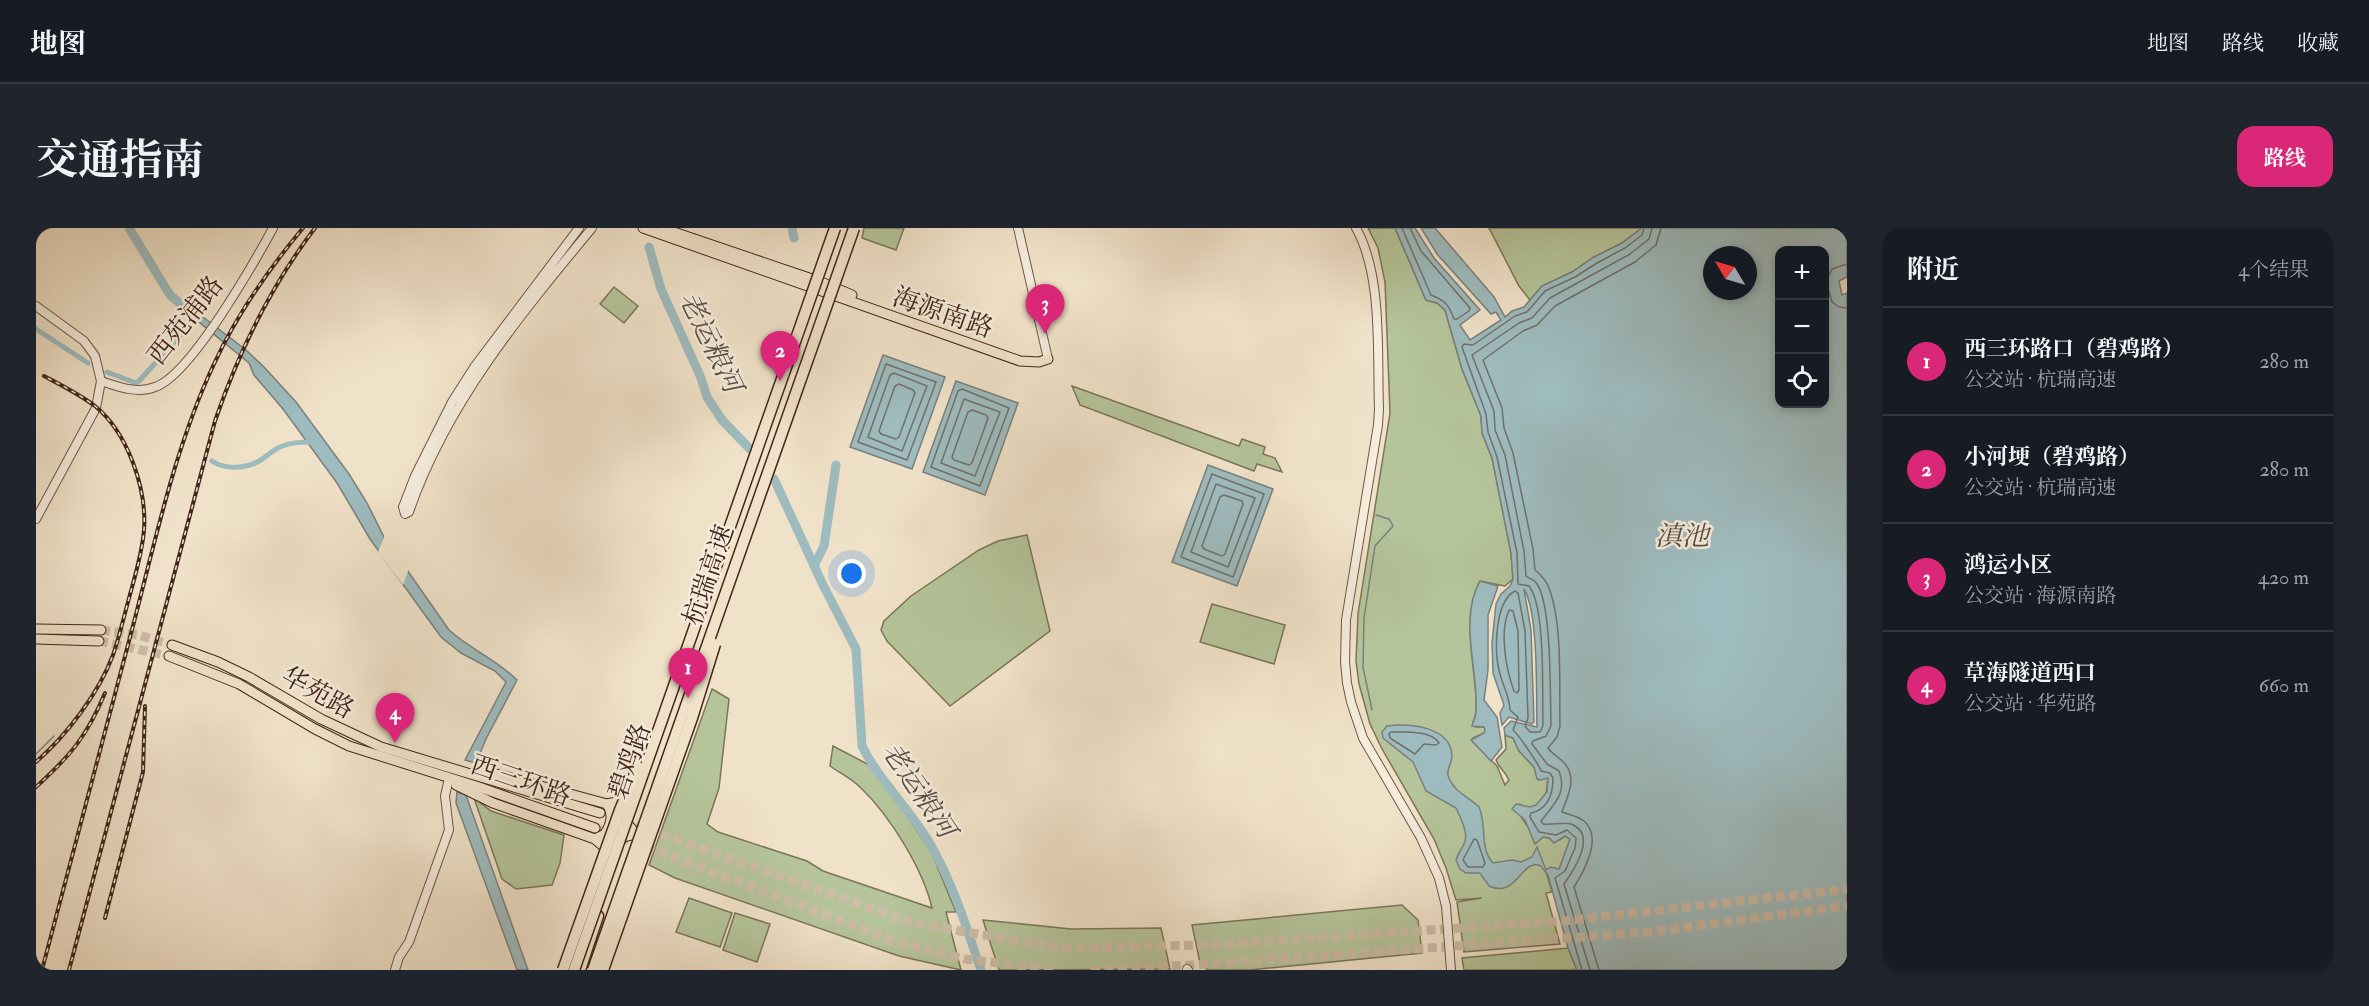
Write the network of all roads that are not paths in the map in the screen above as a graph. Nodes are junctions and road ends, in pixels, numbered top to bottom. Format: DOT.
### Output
graph roads {
  1 [pos="273,228"];
  2 [pos="579,228"];
  3 [pos="592,228"];
  4 [pos="643,228"];
  5 [pos="662,228"];
  6 [pos="835,228"];
  7 [pos="840,228"];
  8 [pos="849,228"];
  9 [pos="854,228"];
  10 [pos="1018,228"];
  11 [pos="1356,228"];
  12 [pos="823,288"];
  13 [pos="36,306"];
  14 [pos="1048,359"];
  15 [pos="101,381"];
  16 [pos="764,483"];
  17 [pos="36,519"];
  18 [pos="36,629"];
  19 [pos="102,630"];
  20 [pos="36,639"];
  21 [pos="99,641"];
  22 [pos="172,645"];
  23 [pos="169,656"];
  24 [pos="678,673"];
  25 [pos="448,766"];
  26 [pos="449,780"];
  27 [pos="642,792"];
  28 [pos="607,804"];
  29 [pos="600,813"];
  30 [pos="595,828"];
  31 [pos="631,832"];
  32 [pos="595,839"];
  33 [pos="617,863"];
  34 [pos="395,970"];
  35 [pos="563,970"];
  36 [pos="574,970"];
  37 [pos="580,970"];
  38 [pos="588,970"];
  39 [pos="593,970"];
  40 [pos="603,970"];
  41 [pos="1451,970"];
  1 -- 15 [label="street, 西苑浦路"];
  2 -- 3 [label="street"];
  4 -- 12 [label="main road, 海源南路"];
  5 -- 12 [label="main road, 海源南路"];
  6 -- 24 [label="highway, 杭瑞高速, bridge"];
  7 -- 12 [label="highway, 碧鸡路"];
  8 -- 12 [label="highway, 碧鸡路"];
  9 -- 16 [label="highway, 杭瑞高速, bridge"];
  10 -- 14 [label="street"];
  11 -- 41 [label="street"];
  12 -- 14 [label="main road, 海源南路"];
  12 -- 27 [label="highway, 碧鸡路"];
  12 -- 31 [label="highway, 碧鸡路"];
  13 -- 15 [label="street"];
  15 -- 17 [label="street"];
  16 -- 39 [label="highway, 杭瑞高速, bridge"];
  16 -- 40 [label="highway, bridge"];
  18 -- 19 [label="main road"];
  20 -- 21 [label="main road"];
  22 -- 25 [label="main road, 华苑路"];
  23 -- 26 [label="main road, 华苑路"];
  24 -- 35 [label="highway, bridge"];
  24 -- 36 [label="highway, 杭瑞高速, bridge"];
  25 -- 28 [label="main road"];
  25 -- 29 [label="main road, 西三环路"];
  26 -- 30 [label="main road, 西三环路"];
  26 -- 32 [label="main road"];
  26 -- 34 [label="street"];
  27 -- 28 [label="main road"];
  27 -- 31 [label="highway, 碧鸡路"];
  28 -- 31 [label="main road"];
  28 -- 32 [label="main road"];
  31 -- 32 [label="main road"];
  31 -- 33 [label="highway, 碧鸡路"];
  31 -- 38 [label="highway, 碧鸡路"];
  32 -- 33 [label="main road"];
  33 -- 37 [label="highway, 碧鸡路"];
}
